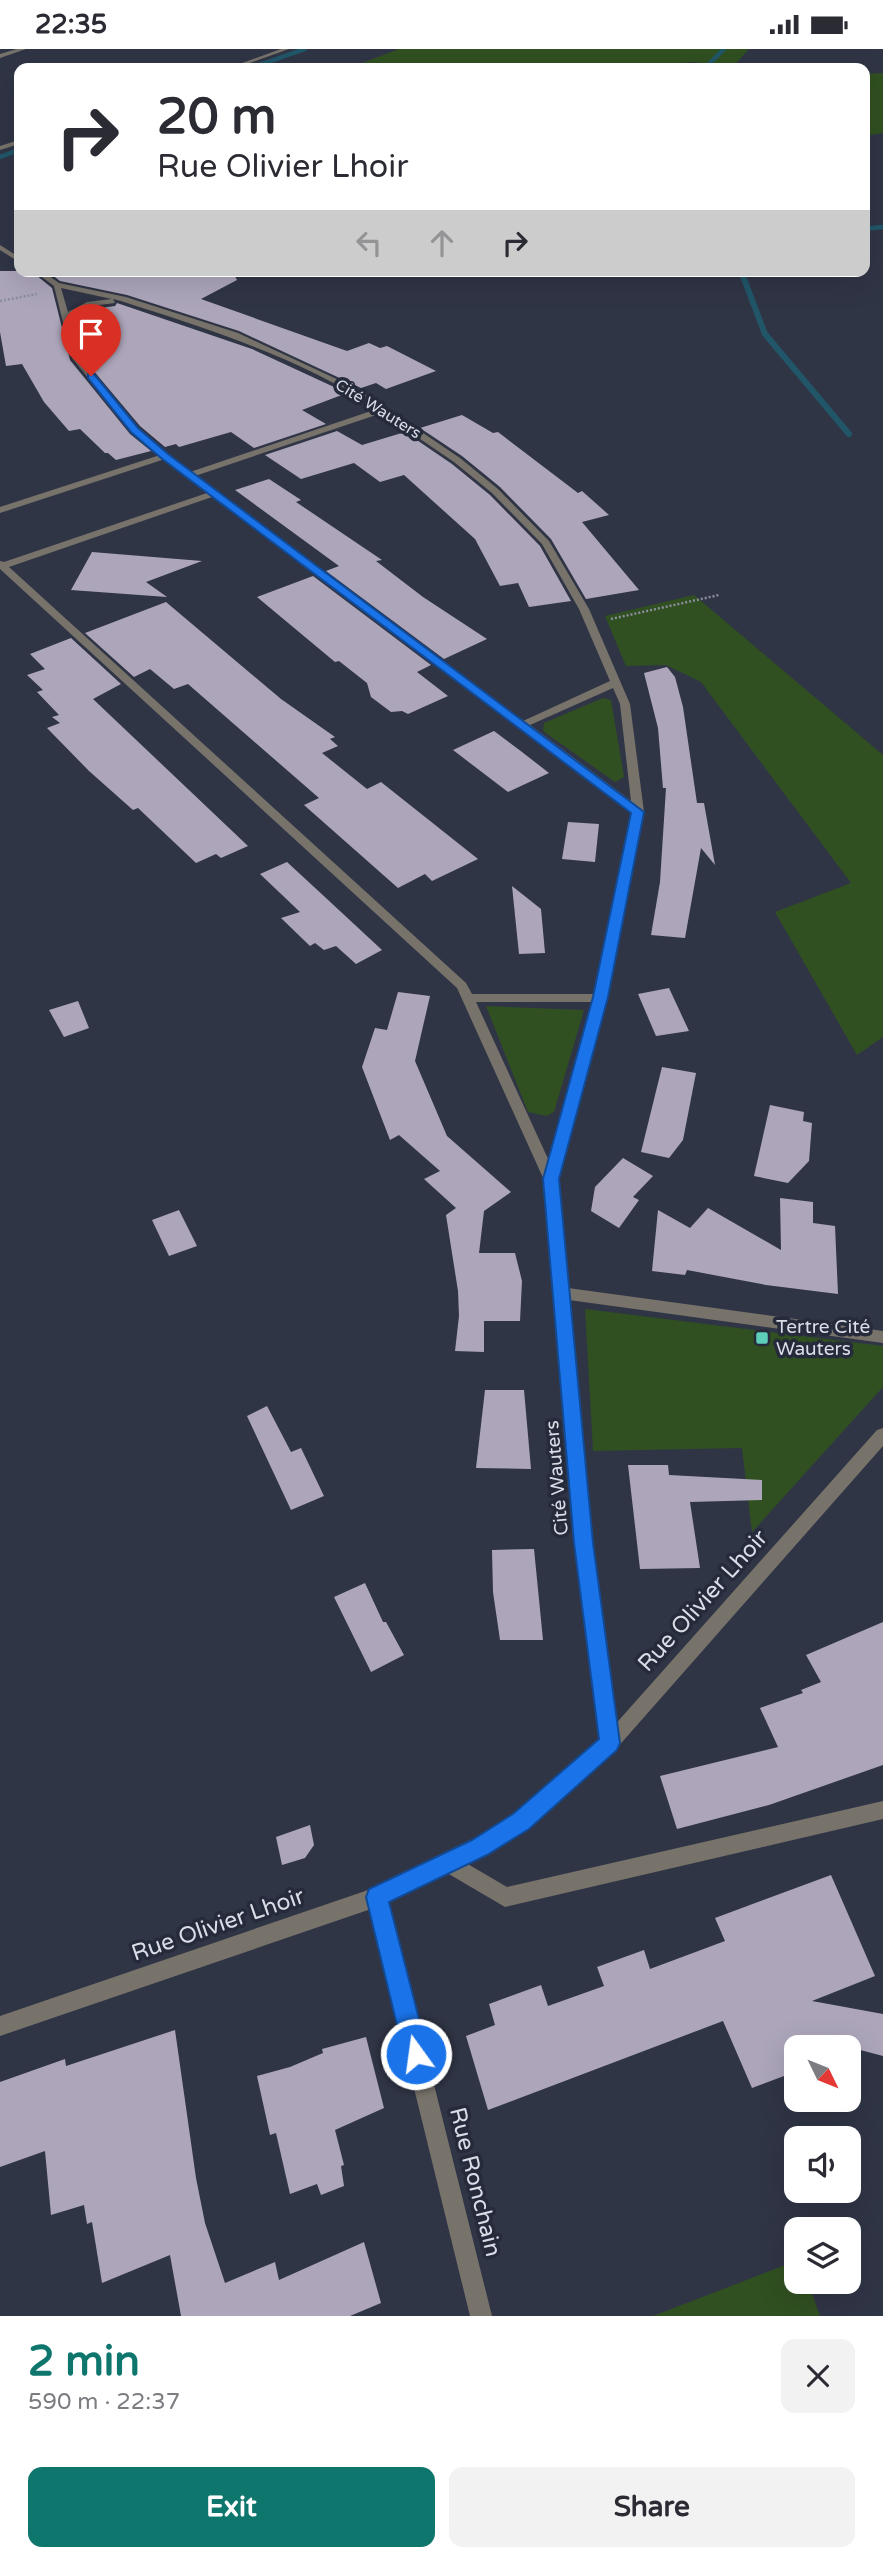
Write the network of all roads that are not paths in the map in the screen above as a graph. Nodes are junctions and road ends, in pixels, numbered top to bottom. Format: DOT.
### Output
graph roads {
  1 [pos="23,49"];
  2 [pos="286,49"];
  3 [pos="0,55"];
  4 [pos="245,63"];
  5 [pos="44,277"];
  6 [pos="58,288"];
  7 [pos="123,299"];
  8 [pos="64,316"];
  9 [pos="383,410"];
  10 [pos="165,456"];
  11 [pos="189,475"];
  12 [pos="214,493"];
  13 [pos="0,510"];
  14 [pos="1,565"];
  15 [pos="617,682"];
  16 [pos="522,725"];
  17 [pos="638,812"];
  18 [pos="600,997"];
  19 [pos="468,998"];
  20 [pos="551,1179"];
  21 [pos="563,1293"];
  22 [pos="883,1337"];
  23 [pos="883,1436"];
  24 [pos="610,1743"];
  25 [pos="883,1810"];
  26 [pos="449,1863"];
  27 [pos="377,1897"];
  28 [pos="0,2026"];
  29 [pos="481,2316"];
  1 -- 3 [label="street"];
  2 -- 4 [label="street"];
  5 -- 6 [label="street, Cité Wauters"];
  6 -- 7 [label="street, Cité Wauters"];
  6 -- 8 [label="street"];
  7 -- 8 [label="street"];
  7 -- 9 [label="street, Cité Wauters"];
  8 -- 10 [label="street"];
  9 -- 11 [label="street"];
  9 -- 15 [label="street, Cité Wauters"];
  10 -- 11 [label="street"];
  10 -- 13 [label="street"];
  11 -- 12 [label="street"];
  12 -- 14 [label="street, Cité Wauters"];
  12 -- 16 [label="street"];
  14 -- 19 [label="street, Cité Wauters"];
  15 -- 16 [label="street"];
  15 -- 17 [label="street, Cité Wauters"];
  16 -- 17 [label="street"];
  17 -- 18 [label="street, Cité Wauters"];
  18 -- 19 [label="street"];
  18 -- 20 [label="street, Cité Wauters"];
  19 -- 20 [label="street, Cité Wauters"];
  20 -- 21 [label="street, Cité Wauters"];
  21 -- 22 [label="street"];
  21 -- 24 [label="street, Cité Wauters"];
  23 -- 24 [label="street, Rue Olivier Lhoir"];
  24 -- 26 [label="street, Rue Olivier Lhoir"];
  25 -- 26 [label="street"];
  26 -- 27 [label="street, Rue Olivier Lhoir"];
  27 -- 28 [label="street, Rue Olivier Lhoir"];
  27 -- 29 [label="street, Rue Ronchain"];
}
